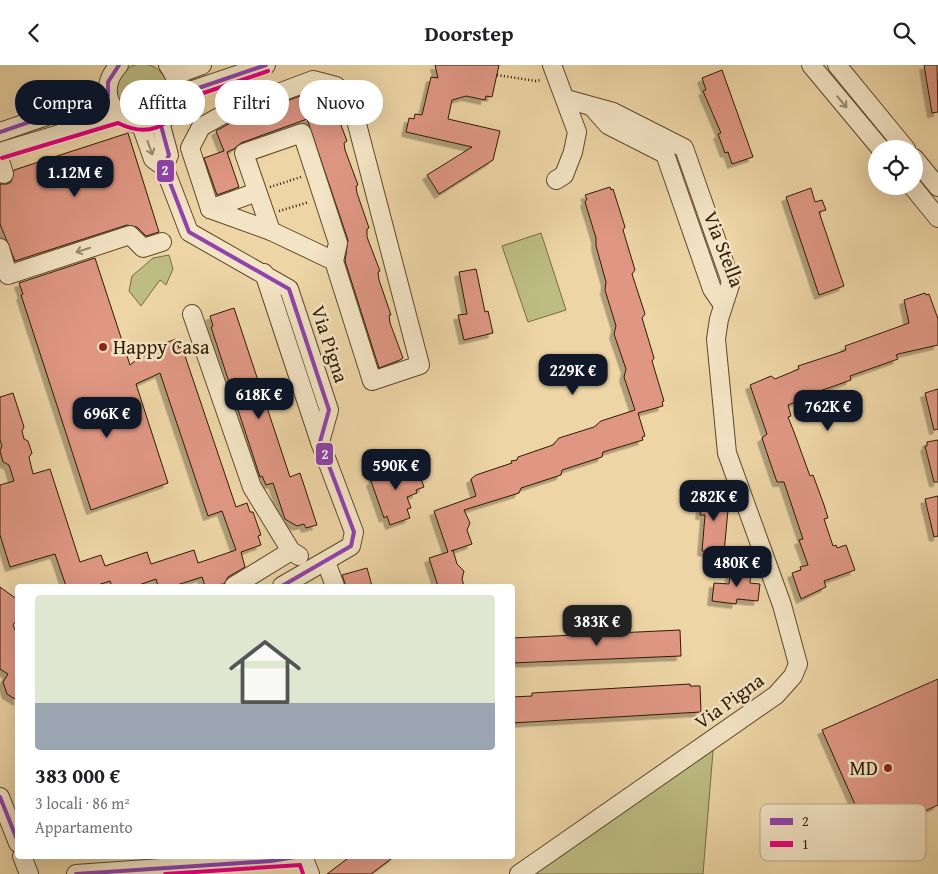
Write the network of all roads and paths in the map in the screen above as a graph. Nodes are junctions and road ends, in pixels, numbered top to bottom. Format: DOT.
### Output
graph roads {
  1 [pos="119,65"];
  2 [pos="202,65"];
  3 [pos="266,65"];
  4 [pos="811,65"];
  5 [pos="837,65"];
  6 [pos="172,70"];
  7 [pos="554,71"];
  8 [pos="497,75"];
  9 [pos="109,80"];
  10 [pos="205,86"];
  11 [pos="566,99"];
  12 [pos="110,103"];
  13 [pos="593,108"];
  14 [pos="119,116"];
  15 [pos="20,125"];
  16 [pos="141,125"];
  17 [pos="161,125"];
  18 [pos="0,132"];
  19 [pos="873,140"];
  20 [pos="899,140"];
  21 [pos="0,152"];
  22 [pos="164,167"];
  23 [pos="923,169"];
  24 [pos="315,172"];
  25 [pos="556,180"];
  26 [pos="938,187"];
  27 [pos="698,189"];
  28 [pos="257,192"];
  29 [pos="680,194"];
  30 [pos="919,195"];
  31 [pos="323,198"];
  32 [pos="210,209"];
  33 [pos="938,218"];
  34 [pos="268,223"];
  35 [pos="162,242"];
  36 [pos="0,248"];
  37 [pos="334,261"];
  38 [pos="264,273"];
  39 [pos="724,305"];
  40 [pos="192,314"];
  41 [pos="306,340"];
  42 [pos="288,347"];
  43 [pos="320,442"];
  44 [pos="326,562"];
  45 [pos="302,566"];
  46 [pos="241,584"];
  47 [pos="284,584"];
  48 [pos="334,584"];
  49 [pos="0,797"];
  50 [pos="15,835"];
  51 [pos="23,859"];
  52 [pos="305,863"];
  53 [pos="157,871"];
  54 [pos="29,874"];
  55 [pos="76,874"];
  56 [pos="519,874"];
  1 -- 9 [label="street"];
  2 -- 6 [label="street"];
  3 -- 10 [label="street"];
  4 -- 19 [label="street, one-way"];
  5 -- 20 [label="street"];
  7 -- 8 [label="path"];
  7 -- 11 [label="street"];
  11 -- 13 [label="street, Via Stella"];
  11 -- 25 [label="street"];
  12 -- 14 [label="street"];
  13 -- 27 [label="street, Via Stella"];
  13 -- 29 [label="street, Via Stella"];
  14 -- 21 [label="street"];
  15 -- 18 [label="street"];
  16 -- 22 [label="street, Via Pigna, one-way"];
  17 -- 22 [label="street, Via Pigna"];
  22 -- 38 [label="street, Via Pigna"];
  23 -- 26 [label="street"];
  24 -- 28 [label="path"];
  24 -- 28 [label="street"];
  24 -- 31 [label="street"];
  27 -- 29 [label="street"];
  27 -- 39 [label="street, Via Stella"];
  28 -- 32 [label="street"];
  28 -- 34 [label="street"];
  29 -- 39 [label="street, Via Stella"];
  30 -- 33 [label="street"];
  31 -- 34 [label="path"];
  31 -- 37 [label="street"];
  32 -- 34 [label="street"];
  32 -- 37 [label="street"];
  34 -- 37 [label="street"];
  35 -- 36 [label="street, one-way"];
  38 -- 41 [label="street, Via Pigna"];
  38 -- 42 [label="street, Via Pigna"];
  39 -- 56 [label="street, Via Pigna"];
  40 -- 45 [label="street"];
  41 -- 42 [label="street"];
  41 -- 43 [label="street, Via Pigna"];
  42 -- 43 [label="street, Via Pigna"];
  43 -- 44 [label="street, Via Pigna"];
  44 -- 45 [label="street, Via Pigna"];
  44 -- 48 [label="street"];
  45 -- 46 [label="street"];
  45 -- 47 [label="street, Via Pigna"];
  49 -- 50 [label="street"];
  51 -- 54 [label="street"];
  52 -- 53 [label="street"];
  53 -- 55 [label="street"];
}
